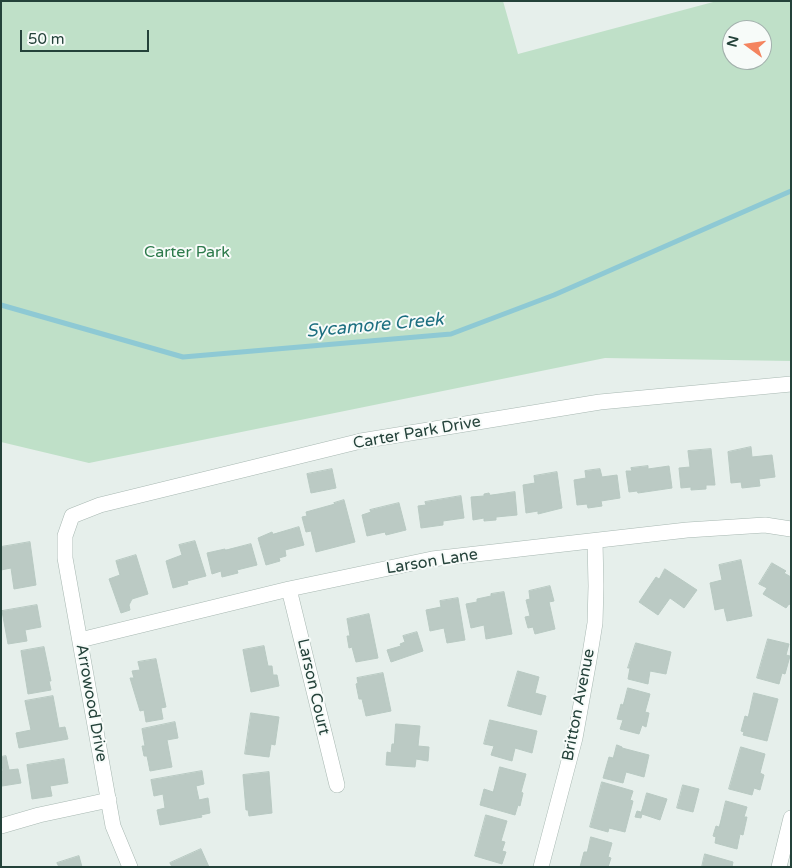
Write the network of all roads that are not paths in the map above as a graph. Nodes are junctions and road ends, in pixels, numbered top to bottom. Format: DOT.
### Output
graph roads {
  1 [pos="791,384"];
  2 [pos="791,529"];
  3 [pos="65,536"];
  4 [pos="595,541"];
  5 [pos="290,588"];
  6 [pos="80,640"];
  7 [pos="337,785"];
  8 [pos="109,800"];
  9 [pos="791,818"];
  10 [pos="1,826"];
  11 [pos="130,867"];
  12 [pos="541,867"];
  13 [pos="779,867"];
  1 -- 3 [label="street, Carter Park Drive"];
  2 -- 4 [label="street, Larson Lane"];
  3 -- 6 [label="street, Arrowood Drive"];
  4 -- 5 [label="street, Larson Lane"];
  4 -- 12 [label="street, Britton Avenue"];
  5 -- 6 [label="street, Larson Lane"];
  5 -- 7 [label="street, Larson Court"];
  6 -- 8 [label="street, Arrowood Drive"];
  8 -- 10 [label="street"];
  8 -- 11 [label="street, Arrowood Drive"];
  9 -- 13 [label="street"];
}
